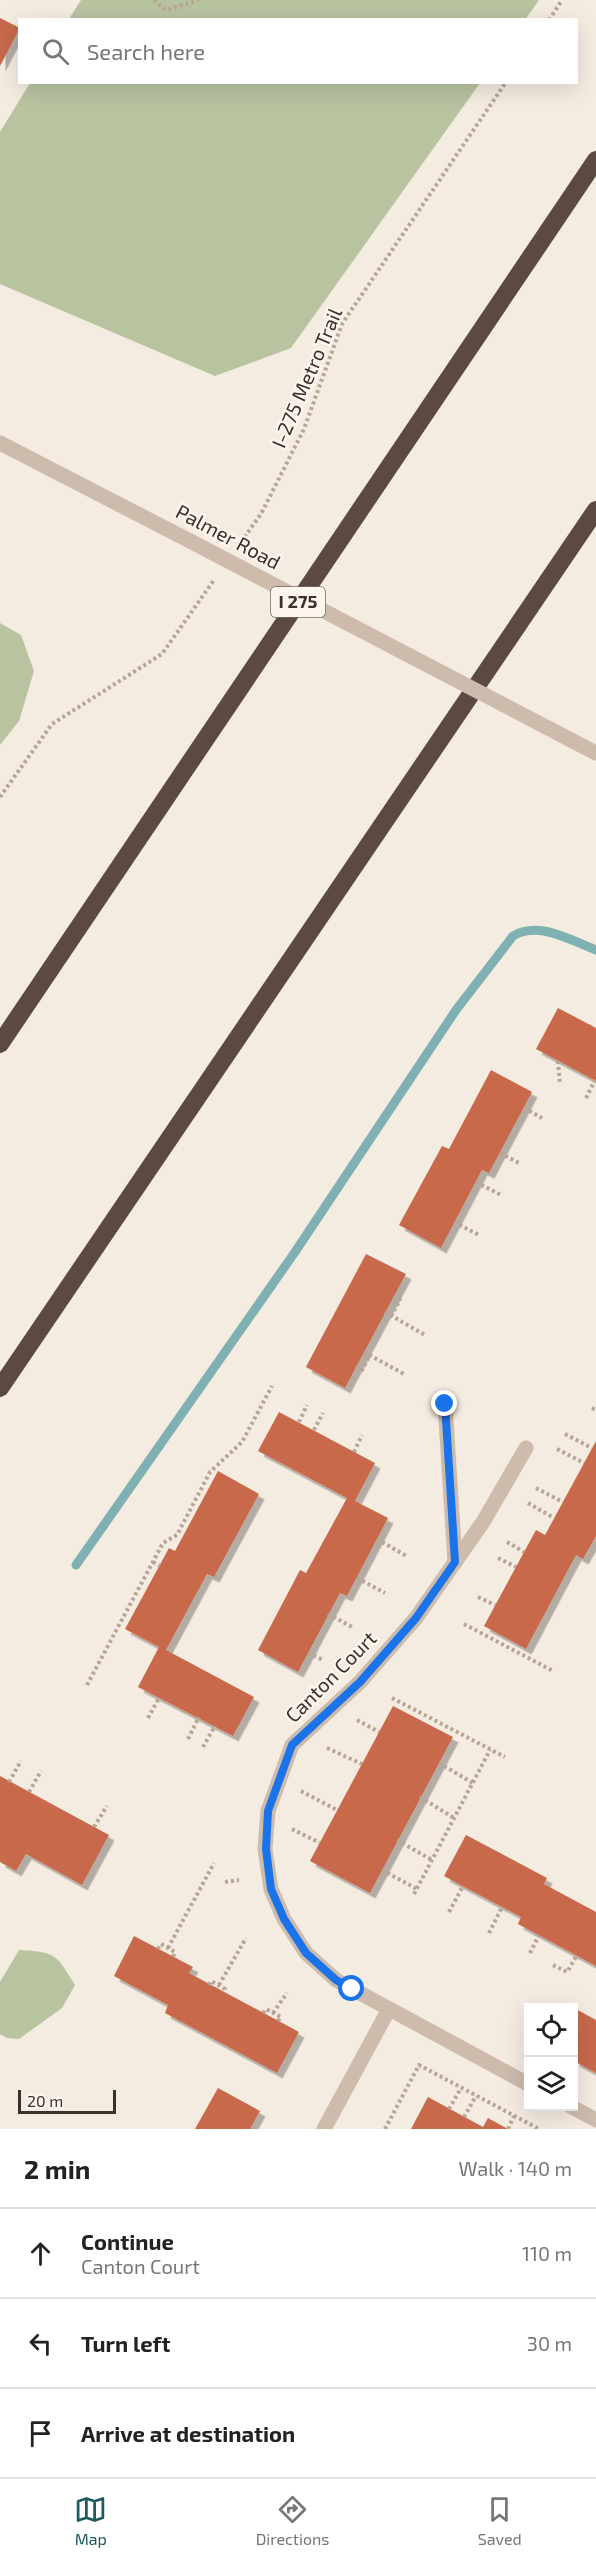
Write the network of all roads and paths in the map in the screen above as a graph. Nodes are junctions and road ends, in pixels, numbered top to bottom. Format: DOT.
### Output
graph roads {
  1 [pos="154,0"];
  2 [pos="199,0"];
  3 [pos="562,0"];
  4 [pos="550,18"];
  5 [pos="505,84"];
  6 [pos="596,160"];
  7 [pos="0,442"];
  8 [pos="596,510"];
  9 [pos="234,551"];
  10 [pos="214,579"];
  11 [pos="596,753"];
  12 [pos="0,797"];
  13 [pos="0,1044"];
  14 [pos="558,1061"];
  15 [pos="595,1080"];
  16 [pos="560,1085"];
  17 [pos="586,1098"];
  18 [pos="524,1108"];
  19 [pos="542,1118"];
  20 [pos="500,1153"];
  21 [pos="519,1163"];
  22 [pos="476,1182"];
  23 [pos="501,1195"];
  24 [pos="454,1222"];
  25 [pos="479,1235"];
  26 [pos="393,1297"];
  27 [pos="385,1312"];
  28 [pos="391,1316"];
  29 [pos="426,1335"];
  30 [pos="364,1352"];
  31 [pos="370,1355"];
  32 [pos="356,1366"];
  33 [pos="405,1374"];
  34 [pos="272,1386"];
  35 [pos="0,1388"];
  36 [pos="445,1404"];
  37 [pos="308,1405"];
  38 [pos="323,1413"];
  39 [pos="299,1422"];
  40 [pos="314,1430"];
  41 [pos="565,1434"];
  42 [pos="362,1435"];
  43 [pos="526,1448"];
  44 [pos="592,1448"];
  45 [pos="557,1449"];
  46 [pos="354,1452"];
  47 [pos="584,1463"];
  48 [pos="536,1488"];
  49 [pos="198,1496"];
  50 [pos="203,1499"];
  51 [pos="563,1502"];
  52 [pos="528,1503"];
  53 [pos="554,1518"];
  54 [pos="377,1539"];
  55 [pos="507,1542"];
  56 [pos="524,1552"];
  57 [pos="408,1557"];
  58 [pos="498,1558"];
  59 [pos="153,1562"];
  60 [pos="455,1562"];
  61 [pos="160,1566"];
  62 [pos="516,1567"];
  63 [pos="357,1578"];
  64 [pos="385,1593"];
  65 [pos="478,1598"];
  66 [pos="495,1605"];
  67 [pos="328,1614"];
  68 [pos="464,1624"];
  69 [pos="354,1628"];
  70 [pos="308,1653"];
  71 [pos="323,1660"];
  72 [pos="553,1671"];
  73 [pos="87,1685"];
  74 [pos="159,1698"];
  75 [pos="392,1698"];
  76 [pos="199,1717"];
  77 [pos="148,1718"];
  78 [pos="357,1720"];
  79 [pos="215,1726"];
  80 [pos="379,1732"];
  81 [pos="188,1739"];
  82 [pos="203,1748"];
  83 [pos="327,1748"];
  84 [pos="490,1749"];
  85 [pos="505,1757"];
  86 [pos="21,1761"];
  87 [pos="439,1763"];
  88 [pos="362,1764"];
  89 [pos="41,1771"];
  90 [pos="9,1782"];
  91 [pos="473,1783"];
  92 [pos="301,1790"];
  93 [pos="29,1792"];
  94 [pos="420,1797"];
  95 [pos="106,1806"];
  96 [pos="337,1809"];
  97 [pos="454,1818"];
  98 [pos="94,1827"];
  99 [pos="292,1829"];
  100 [pos="397,1840"];
  101 [pos="320,1843"];
  102 [pos="432,1860"];
  103 [pos="214,1863"];
  104 [pos="382,1870"];
  105 [pos="239,1880"];
  106 [pos="225,1882"];
  107 [pos="463,1886"];
  108 [pos="502,1907"];
  109 [pos="449,1912"];
  110 [pos="489,1932"];
  111 [pos="539,1935"];
  112 [pos="246,1938"];
  113 [pos="168,1948"];
  114 [pos="158,1949"];
  115 [pos="530,1953"];
  116 [pos="577,1955"];
  117 [pos="173,1957"];
  118 [pos="553,1965"];
  119 [pos="209,1984"];
  120 [pos="219,1985"];
  121 [pos="224,1992"];
  122 [pos="287,1993"];
  123 [pos="389,2009"];
  124 [pos="263,2013"];
  125 [pos="273,2013"];
  126 [pos="278,2021"];
  127 [pos="524,2082"];
  128 [pos="461,2088"];
  129 [pos="476,2096"];
  130 [pos="449,2109"];
  131 [pos="578,2110"];
  132 [pos="514,2116"];
  133 [pos="464,2117"];
  134 [pos="596,2120"];
  135 [pos="324,2129"];
  136 [pos="385,2129"];
  137 [pos="508,2129"];
  138 [pos="539,2129"];
  1 -- 2 [label="path"];
  3 -- 4 [label="path"];
  5 -- 9 [label="path, I-275 Metro Trail"];
  6 -- 13 [label="highway, I 275"];
  7 -- 11 [label="street, Palmer Road, bridge"];
  8 -- 35 [label="highway"];
  10 -- 12 [label="path"];
  14 -- 16 [label="path"];
  15 -- 17 [label="path"];
  18 -- 19 [label="path"];
  20 -- 21 [label="path"];
  22 -- 23 [label="path"];
  24 -- 25 [label="path"];
  26 -- 28 [label="path"];
  27 -- 28 [label="path"];
  28 -- 29 [label="path"];
  30 -- 31 [label="path"];
  31 -- 32 [label="path"];
  31 -- 33 [label="path"];
  34 -- 49 [label="path"];
  36 -- 60 [label="street"];
  37 -- 39 [label="path"];
  38 -- 40 [label="path"];
  41 -- 44 [label="path"];
  42 -- 46 [label="path"];
  43 -- 60 [label="street, Canton Court"];
  45 -- 47 [label="path"];
  48 -- 51 [label="path"];
  49 -- 50 [label="path"];
  49 -- 59 [label="path"];
  52 -- 53 [label="path"];
  54 -- 57 [label="path"];
  55 -- 56 [label="path"];
  58 -- 62 [label="path"];
  59 -- 61 [label="path"];
  59 -- 73 [label="path"];
  60 -- 123 [label="street, Canton Court"];
  63 -- 64 [label="path"];
  65 -- 66 [label="path"];
  67 -- 69 [label="path"];
  68 -- 72 [label="path"];
  70 -- 71 [label="path"];
  74 -- 77 [label="path"];
  75 -- 84 [label="path"];
  76 -- 81 [label="path"];
  78 -- 80 [label="path"];
  79 -- 82 [label="path"];
  83 -- 88 [label="path"];
  84 -- 85 [label="path"];
  84 -- 91 [label="path"];
  86 -- 90 [label="path"];
  87 -- 91 [label="path"];
  89 -- 93 [label="path"];
  91 -- 97 [label="path"];
  92 -- 96 [label="path"];
  94 -- 97 [label="path"];
  95 -- 98 [label="path"];
  97 -- 102 [label="path"];
  99 -- 101 [label="path"];
  100 -- 102 [label="path"];
  102 -- 104 [label="path"];
  103 -- 113 [label="path"];
  105 -- 106 [label="path"];
  107 -- 109 [label="path"];
  108 -- 110 [label="path"];
  111 -- 115 [label="path"];
  112 -- 120 [label="path"];
  113 -- 114 [label="path"];
  113 -- 117 [label="path"];
  116 -- 118 [label="path"];
  119 -- 120 [label="path"];
  120 -- 121 [label="path"];
  122 -- 125 [label="path"];
  123 -- 127 [label="street, Canton Court"];
  123 -- 135 [label="street"];
  124 -- 125 [label="path"];
  125 -- 126 [label="path"];
  128 -- 129 [label="path"];
  128 -- 130 [label="path"];
  128 -- 136 [label="path"];
  129 -- 132 [label="path"];
  129 -- 133 [label="path"];
  131 -- 134 [label="street"];
  132 -- 137 [label="path"];
  132 -- 138 [label="path"];
}
